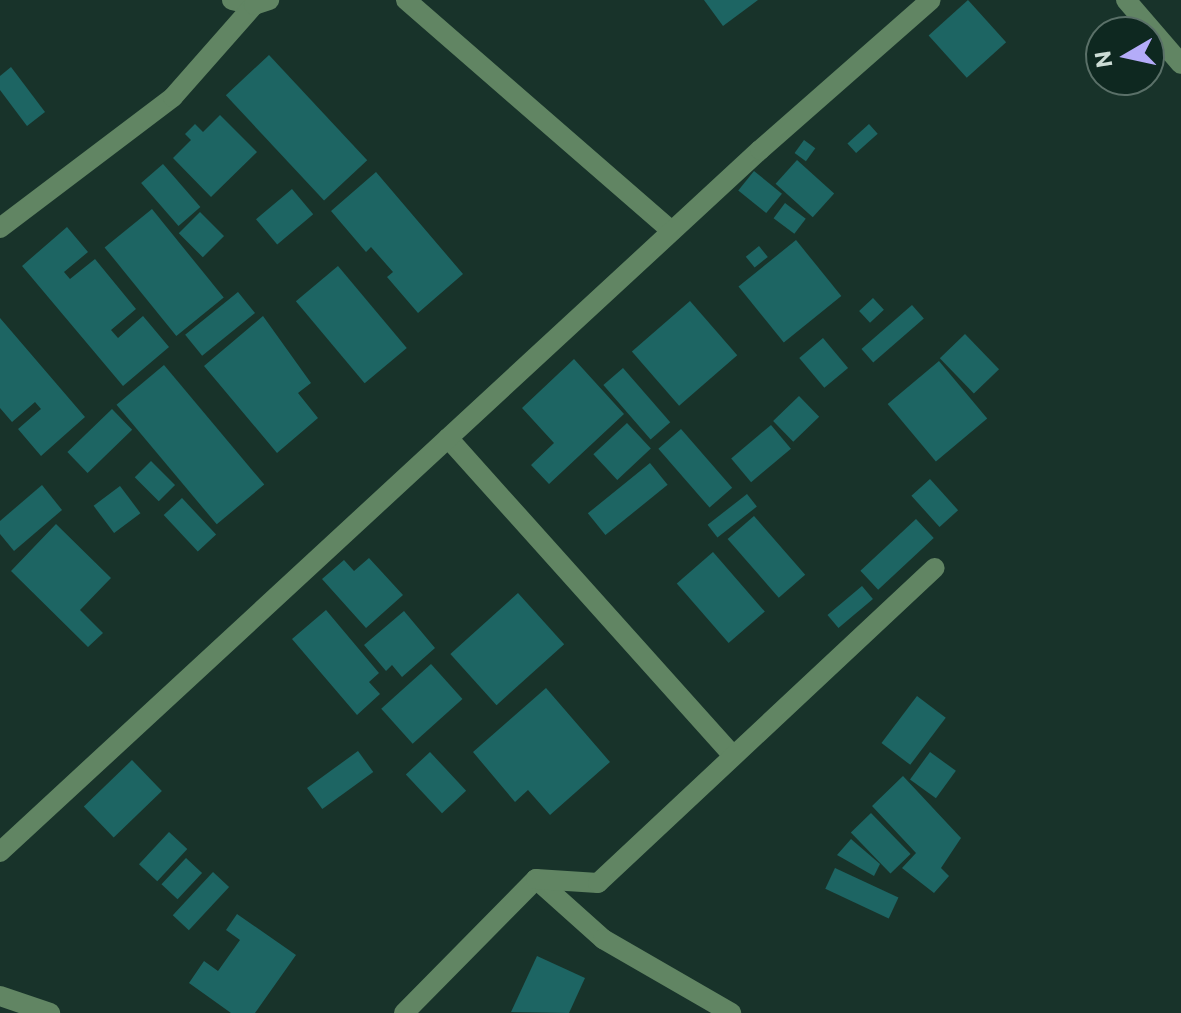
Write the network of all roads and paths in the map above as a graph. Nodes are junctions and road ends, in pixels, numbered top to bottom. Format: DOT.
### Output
graph roads {
  1 [pos="232,0"];
  2 [pos="406,0"];
  3 [pos="931,0"];
  4 [pos="1126,0"];
  5 [pos="262,2"];
  6 [pos="1181,64"];
  7 [pos="0,228"];
  8 [pos="672,231"];
  9 [pos="448,438"];
  10 [pos="935,568"];
  11 [pos="733,756"];
  12 [pos="0,852"];
  13 [pos="536,879"];
  14 [pos="0,996"];
  15 [pos="48,1013"];
  16 [pos="404,1013"];
  17 [pos="731,1013"];
  1 -- 5 [label="street"];
  2 -- 8 [label="street"];
  3 -- 8 [label="street"];
  4 -- 6 [label="street"];
  5 -- 7 [label="street"];
  8 -- 9 [label="street"];
  9 -- 11 [label="street"];
  9 -- 12 [label="street"];
  10 -- 11 [label="street"];
  11 -- 13 [label="street"];
  13 -- 16 [label="street"];
  13 -- 17 [label="street"];
  14 -- 15 [label="street"];
}
